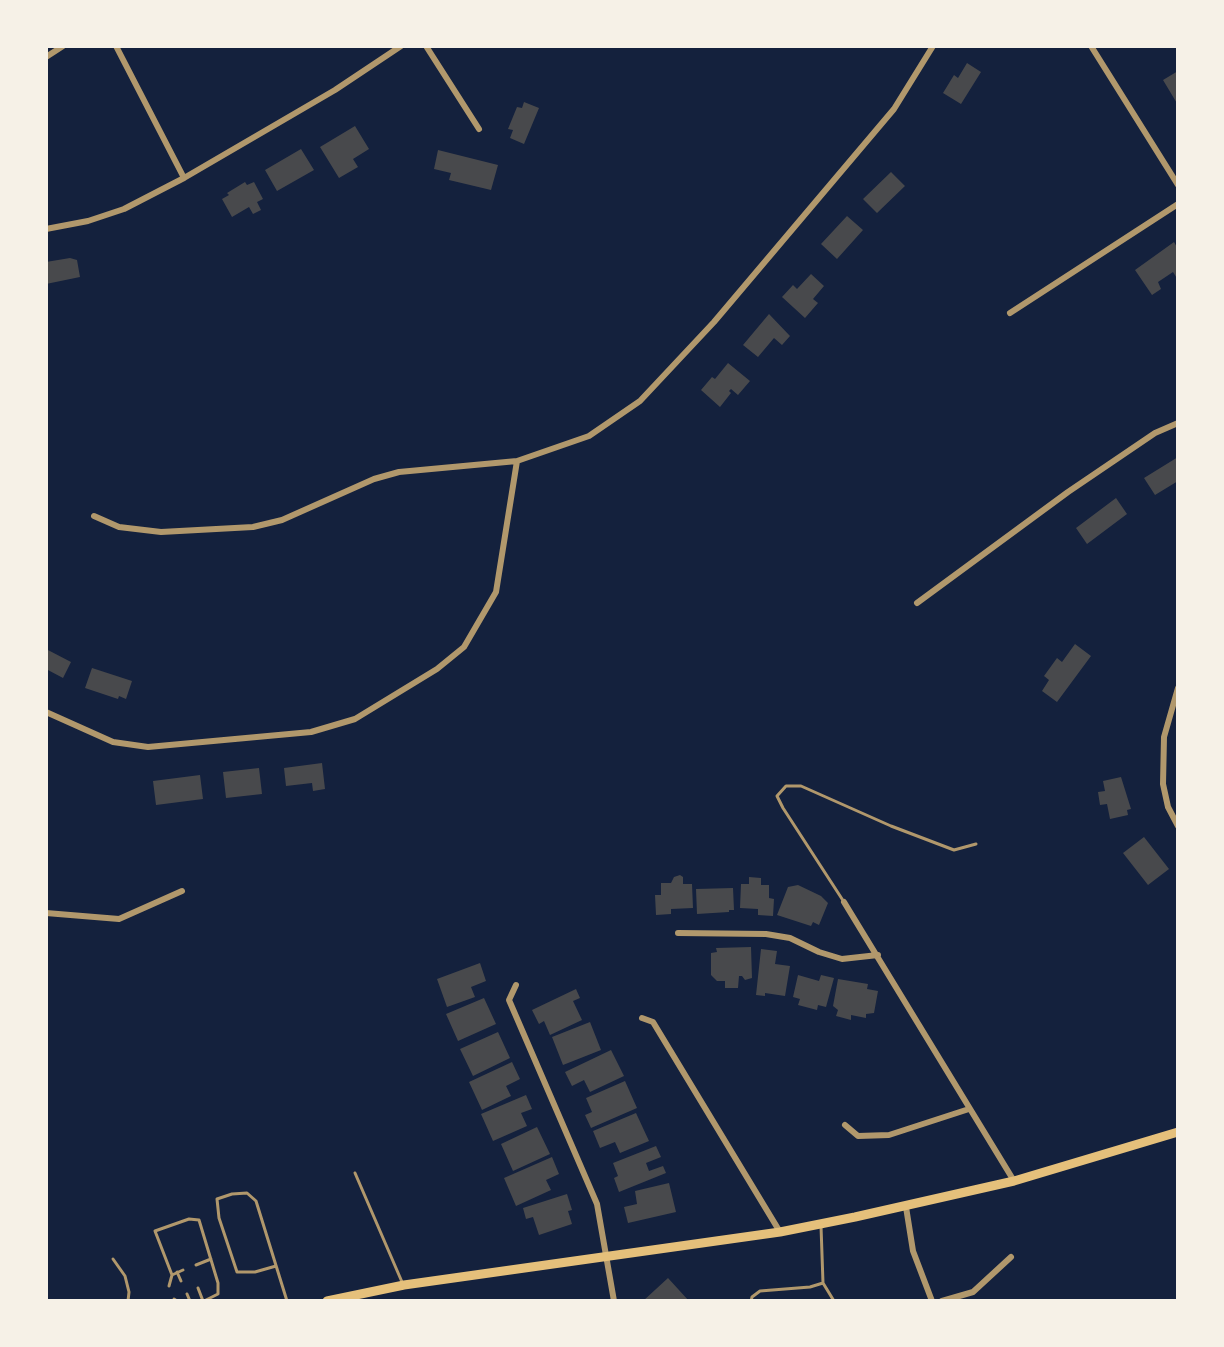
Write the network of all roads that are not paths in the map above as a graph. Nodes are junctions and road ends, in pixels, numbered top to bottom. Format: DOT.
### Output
graph roads {
  1 [pos="63,46"];
  2 [pos="116,46"];
  3 [pos="401,46"];
  4 [pos="426,46"];
  5 [pos="933,46"];
  6 [pos="1091,46"];
  7 [pos="46,57"];
  8 [pos="479,129"];
  9 [pos="184,178"];
  10 [pos="1178,185"];
  11 [pos="1178,204"];
  12 [pos="46,229"];
  13 [pos="1010,313"];
  14 [pos="1178,423"];
  15 [pos="517,461"];
  16 [pos="94,516"];
  17 [pos="917,603"];
  18 [pos="1178,688"];
  19 [pos="46,712"];
  20 [pos="1178,826"];
  21 [pos="976,844"];
  22 [pos="182,891"];
  23 [pos="844,902"];
  24 [pos="46,913"];
  25 [pos="678,933"];
  26 [pos="878,955"];
  27 [pos="516,985"];
  28 [pos="642,1018"];
  29 [pos="969,1109"];
  30 [pos="845,1125"];
  31 [pos="1178,1132"];
  32 [pos="355,1173"];
  33 [pos="1014,1181"];
  34 [pos="906,1207"];
  35 [pos="820,1223"];
  36 [pos="780,1232"];
  37 [pos="605,1257"];
  38 [pos="1011,1257"];
  39 [pos="113,1259"];
  40 [pos="212,1259"];
  41 [pos="196,1265"];
  42 [pos="276,1266"];
  43 [pos="183,1270"];
  44 [pos="177,1272"];
  45 [pos="172,1275"];
  46 [pos="181,1281"];
  47 [pos="823,1283"];
  48 [pos="404,1285"];
  49 [pos="169,1286"];
  50 [pos="198,1288"];
  51 [pos="187,1294"];
  52 [pos="128,1301"];
  53 [pos="190,1301"];
  54 [pos="203,1301"];
  55 [pos="287,1301"];
  56 [pos="327,1301"];
  57 [pos="614,1301"];
  58 [pos="751,1301"];
  59 [pos="834,1301"];
  60 [pos="932,1301"];
  61 [pos="942,1301"];
  1 -- 7 [label="street"];
  2 -- 9 [label="street"];
  3 -- 9 [label="street"];
  4 -- 8 [label="street"];
  5 -- 15 [label="street"];
  6 -- 10 [label="street"];
  9 -- 12 [label="street"];
  11 -- 13 [label="street"];
  14 -- 17 [label="street"];
  15 -- 16 [label="street"];
  15 -- 19 [label="street"];
  18 -- 20 [label="street"];
  21 -- 23 [label="lane"];
  22 -- 24 [label="street"];
  23 -- 26 [label="street"];
  25 -- 26 [label="street"];
  26 -- 29 [label="street"];
  27 -- 37 [label="street"];
  28 -- 36 [label="street"];
  29 -- 30 [label="street"];
  29 -- 33 [label="street"];
  31 -- 33 [label="main road"];
  32 -- 48 [label="lane"];
  33 -- 34 [label="main road"];
  34 -- 35 [label="main road"];
  34 -- 60 [label="street"];
  35 -- 36 [label="main road"];
  35 -- 47 [label="lane"];
  36 -- 37 [label="main road"];
  37 -- 48 [label="main road"];
  37 -- 57 [label="street"];
  38 -- 61 [label="street"];
  39 -- 52 [label="lane"];
  40 -- 41 [label="lane"];
  40 -- 45 [label="lane"];
  40 -- 54 [label="lane"];
  42 -- 42 [label="lane"];
  42 -- 55 [label="lane"];
  43 -- 44 [label="lane"];
  44 -- 45 [label="lane"];
  44 -- 46 [label="lane"];
  45 -- 49 [label="lane"];
  47 -- 58 [label="lane"];
  47 -- 59 [label="lane"];
  48 -- 56 [label="main road"];
  50 -- 54 [label="lane"];
  51 -- 53 [label="lane"];
}
